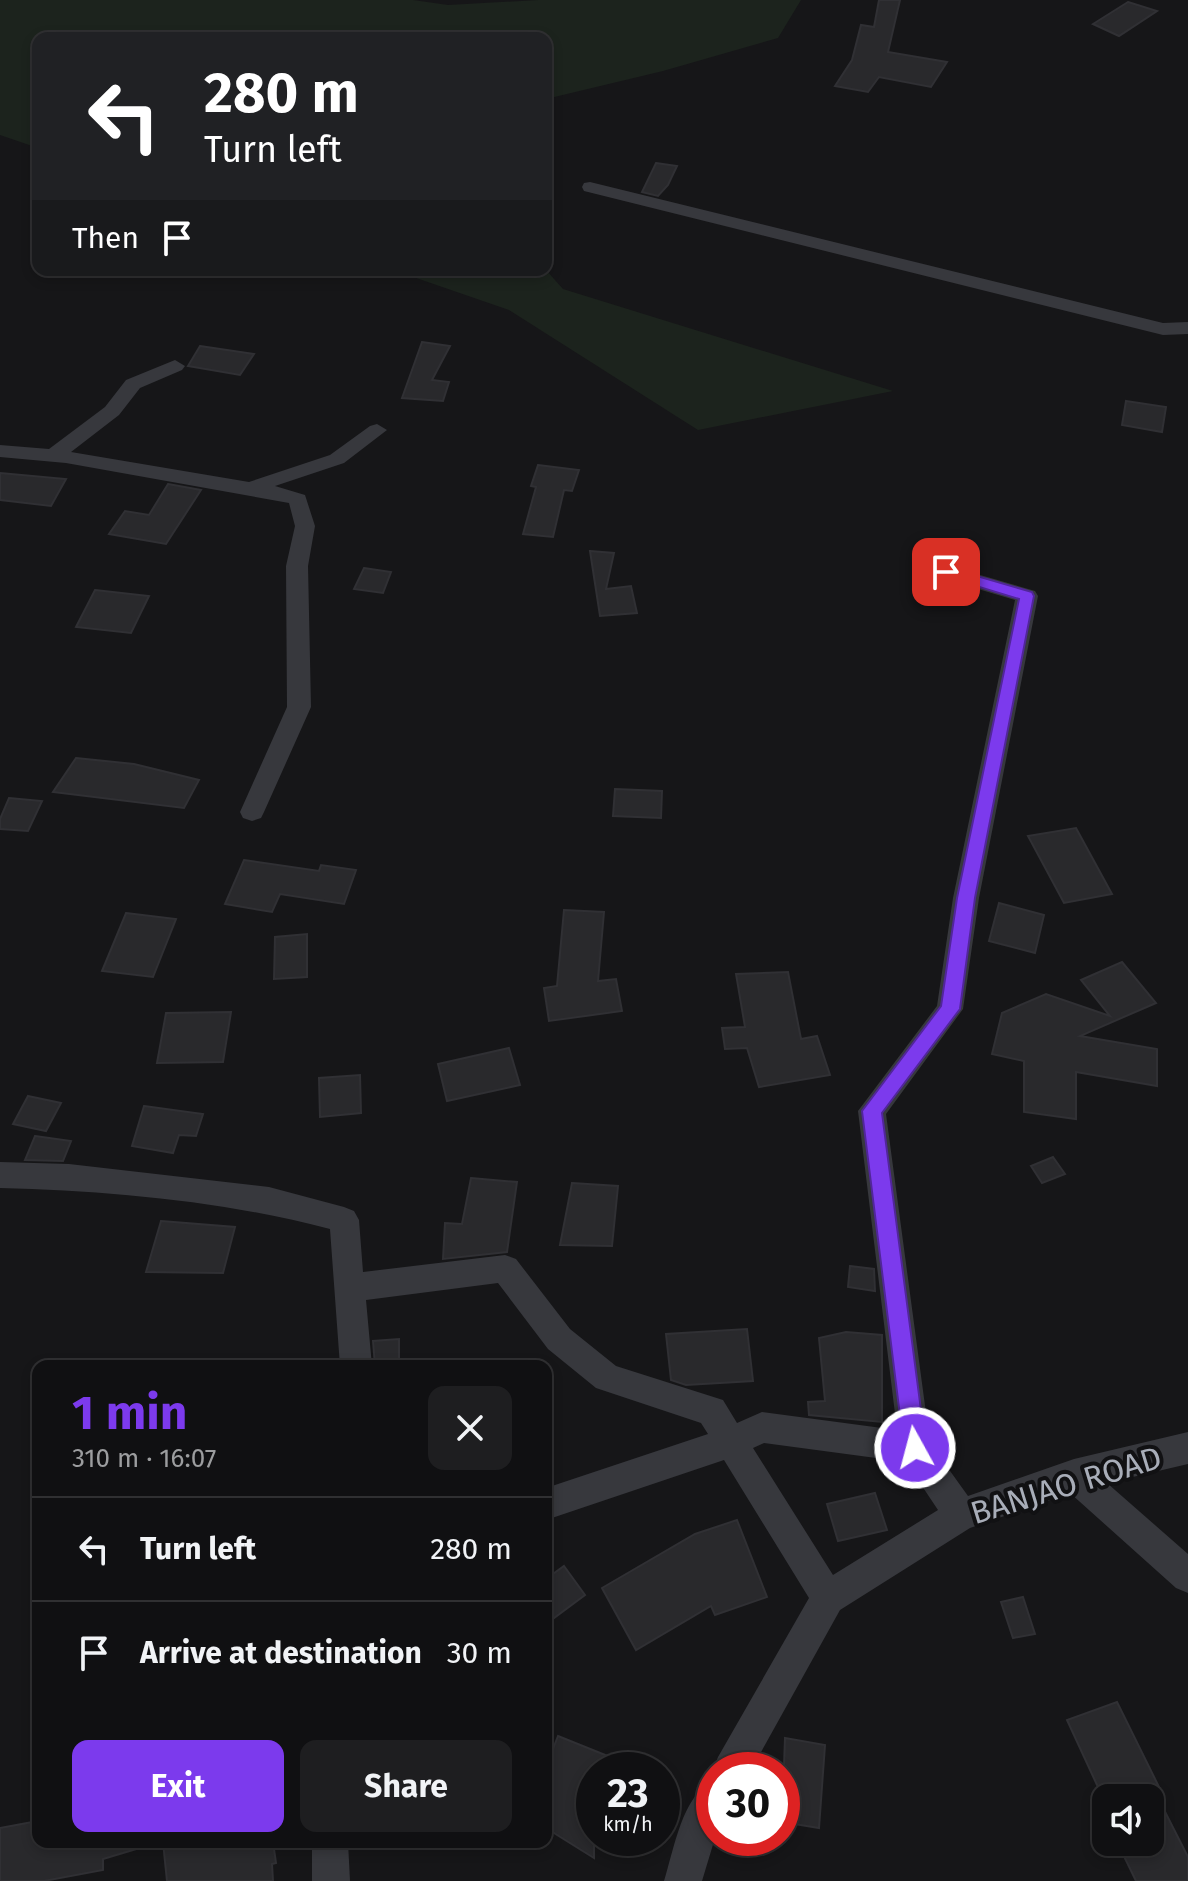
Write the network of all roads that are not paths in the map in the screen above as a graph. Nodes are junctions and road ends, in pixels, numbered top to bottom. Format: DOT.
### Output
graph roads {
  1 [pos="590,187"];
  2 [pos="1188,328"];
  3 [pos="175,366"];
  4 [pos="377,430"];
  5 [pos="0,451"];
  6 [pos="53,456"];
  7 [pos="246,488"];
  8 [pos="946,572"];
  9 [pos="252,812"];
  10 [pos="0,1175"];
  11 [pos="349,1288"];
  12 [pos="355,1360"];
  13 [pos="731,1442"];
  14 [pos="915,1448"];
  15 [pos="1188,1448"];
  16 [pos="1074,1475"];
  17 [pos="552,1502"];
  18 [pos="961,1515"];
  19 [pos="1188,1576"];
  20 [pos="828,1598"];
  21 [pos="741,1752"];
  22 [pos="696,1841"];
  23 [pos="330,1848"];
  24 [pos="331,1881"];
  25 [pos="683,1881"];
  1 -- 2 [label="street"];
  3 -- 6 [label="street"];
  4 -- 7 [label="street"];
  5 -- 6 [label="street"];
  6 -- 7 [label="street"];
  7 -- 9 [label="street"];
  8 -- 14 [label="street"];
  10 -- 11 [label="street"];
  11 -- 12 [label="street"];
  11 -- 13 [label="street"];
  13 -- 14 [label="street"];
  13 -- 17 [label="street"];
  13 -- 20 [label="street"];
  14 -- 18 [label="street"];
  15 -- 16 [label="street, BANJAO ROAD"];
  16 -- 18 [label="street, BANJAO ROAD"];
  16 -- 19 [label="street"];
  18 -- 20 [label="street, BANJAO ROAD"];
  20 -- 21 [label="street, BANJAO ROAD"];
  22 -- 25 [label="street"];
  23 -- 24 [label="street"];
}
